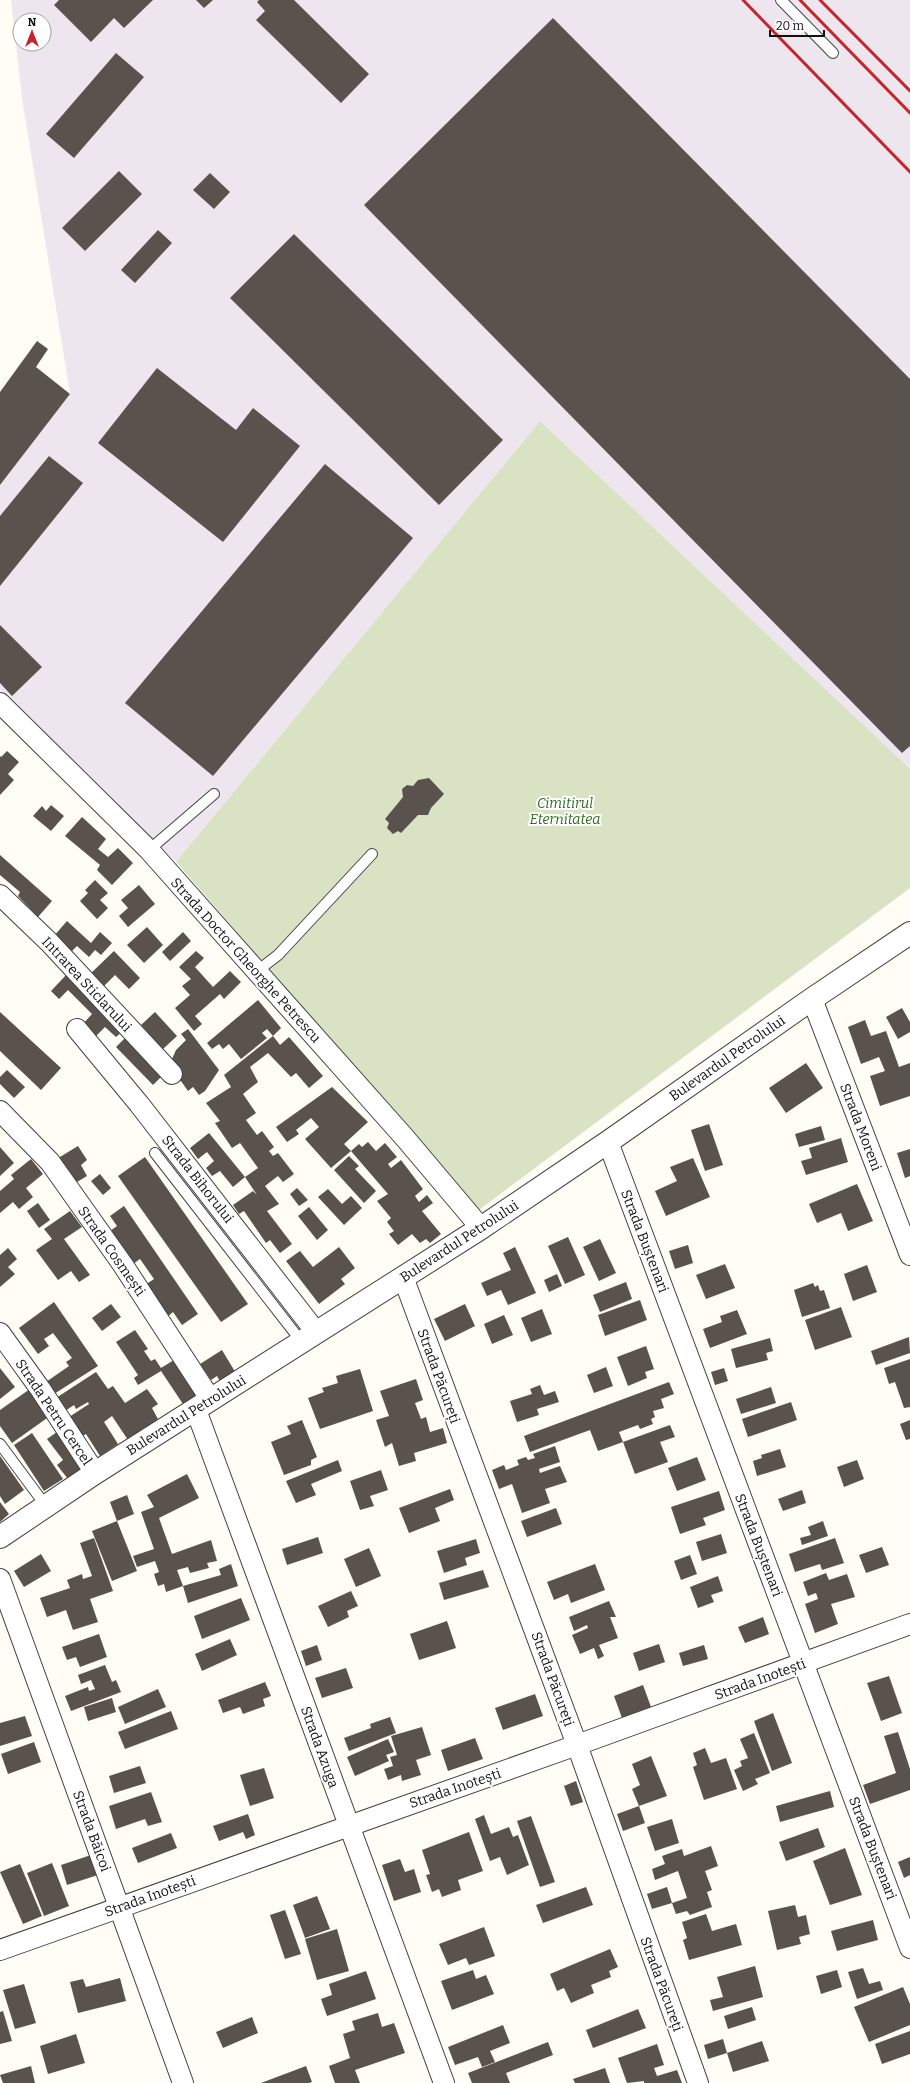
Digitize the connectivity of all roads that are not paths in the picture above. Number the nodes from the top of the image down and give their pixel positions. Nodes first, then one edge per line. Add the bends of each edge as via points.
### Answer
1 (781, 0) edge
2 (833, 53) dead end
3 (0, 703) edge
4 (214, 794) dead end
5 (149, 850) junction
6 (372, 854) dead end
7 (0, 896) edge
8 (910, 933) edge
9 (256, 972) junction
10 (812, 999) junction
11 (77, 1029) dead end
12 (172, 1074) dead end
13 (0, 1111) edge
14 (608, 1142) junction
15 (155, 1153) dead end
16 (481, 1228) junction
17 (910, 1255) edge
18 (403, 1277) junction
19 (0, 1332) edge
20 (309, 1336) junction
21 (203, 1405) junction
22 (0, 1444) edge
23 (95, 1473) junction
24 (46, 1506) junction
25 (0, 1537) edge
26 (0, 1579) edge
27 (910, 1624) edge
28 (803, 1663) junction
29 (577, 1745) junction
30 (349, 1826) junction
31 (119, 1907) junction
32 (910, 1948) edge
33 (0, 1950) edge
34 (183, 2083) edge
35 (444, 2083) edge
36 (698, 2083) edge

1 - 2 lane
3 - 5 street, Strada Doctor Gheorghe Petrescu
4 - 5 lane
5 - 9 street, Strada Doctor Gheorghe Petrescu
6 - 9 lane via 278,954
7 - 12 street, Intrarea Sticlarului via 49,942
8 - 10 street, Bulevardul Petrolului
9 - 16 street, Strada Doctor Gheorghe Petrescu via 405,1138
10 - 14 street, Bulevardul Petrolului
10 - 17 street, Strada Moreni
11 - 20 street, Strada Bihorului via 139,1104
13 - 21 street, Strada Cosmești via 50,1162 123,1265
14 - 16 street, Bulevardul Petrolului
14 - 28 street, Strada Buștenari
15 - 20 lane
16 - 18 street, Bulevardul Petrolului
18 - 20 street, Bulevardul Petrolului
18 - 29 street, Strada Păcureți
19 - 23 street, Strada Petru Cercel
20 - 21 street, Bulevardul Petrolului
21 - 23 street, Bulevardul Petrolului
21 - 30 street, Strada Azuga
22 - 24 lane
23 - 24 street, Bulevardul Petrolului
24 - 25 street, Bulevardul Petrolului
26 - 31 street, Strada Băicoi
27 - 28 street, Strada Inotești
28 - 29 street, Strada Inotești
28 - 32 street, Strada Buștenari
29 - 30 street, Strada Inotești
29 - 36 street, Strada Păcureți
30 - 31 street, Strada Inotești
30 - 35 street, Strada Azuga
31 - 33 street, Strada Inotești
31 - 34 street, Strada Băicoi

